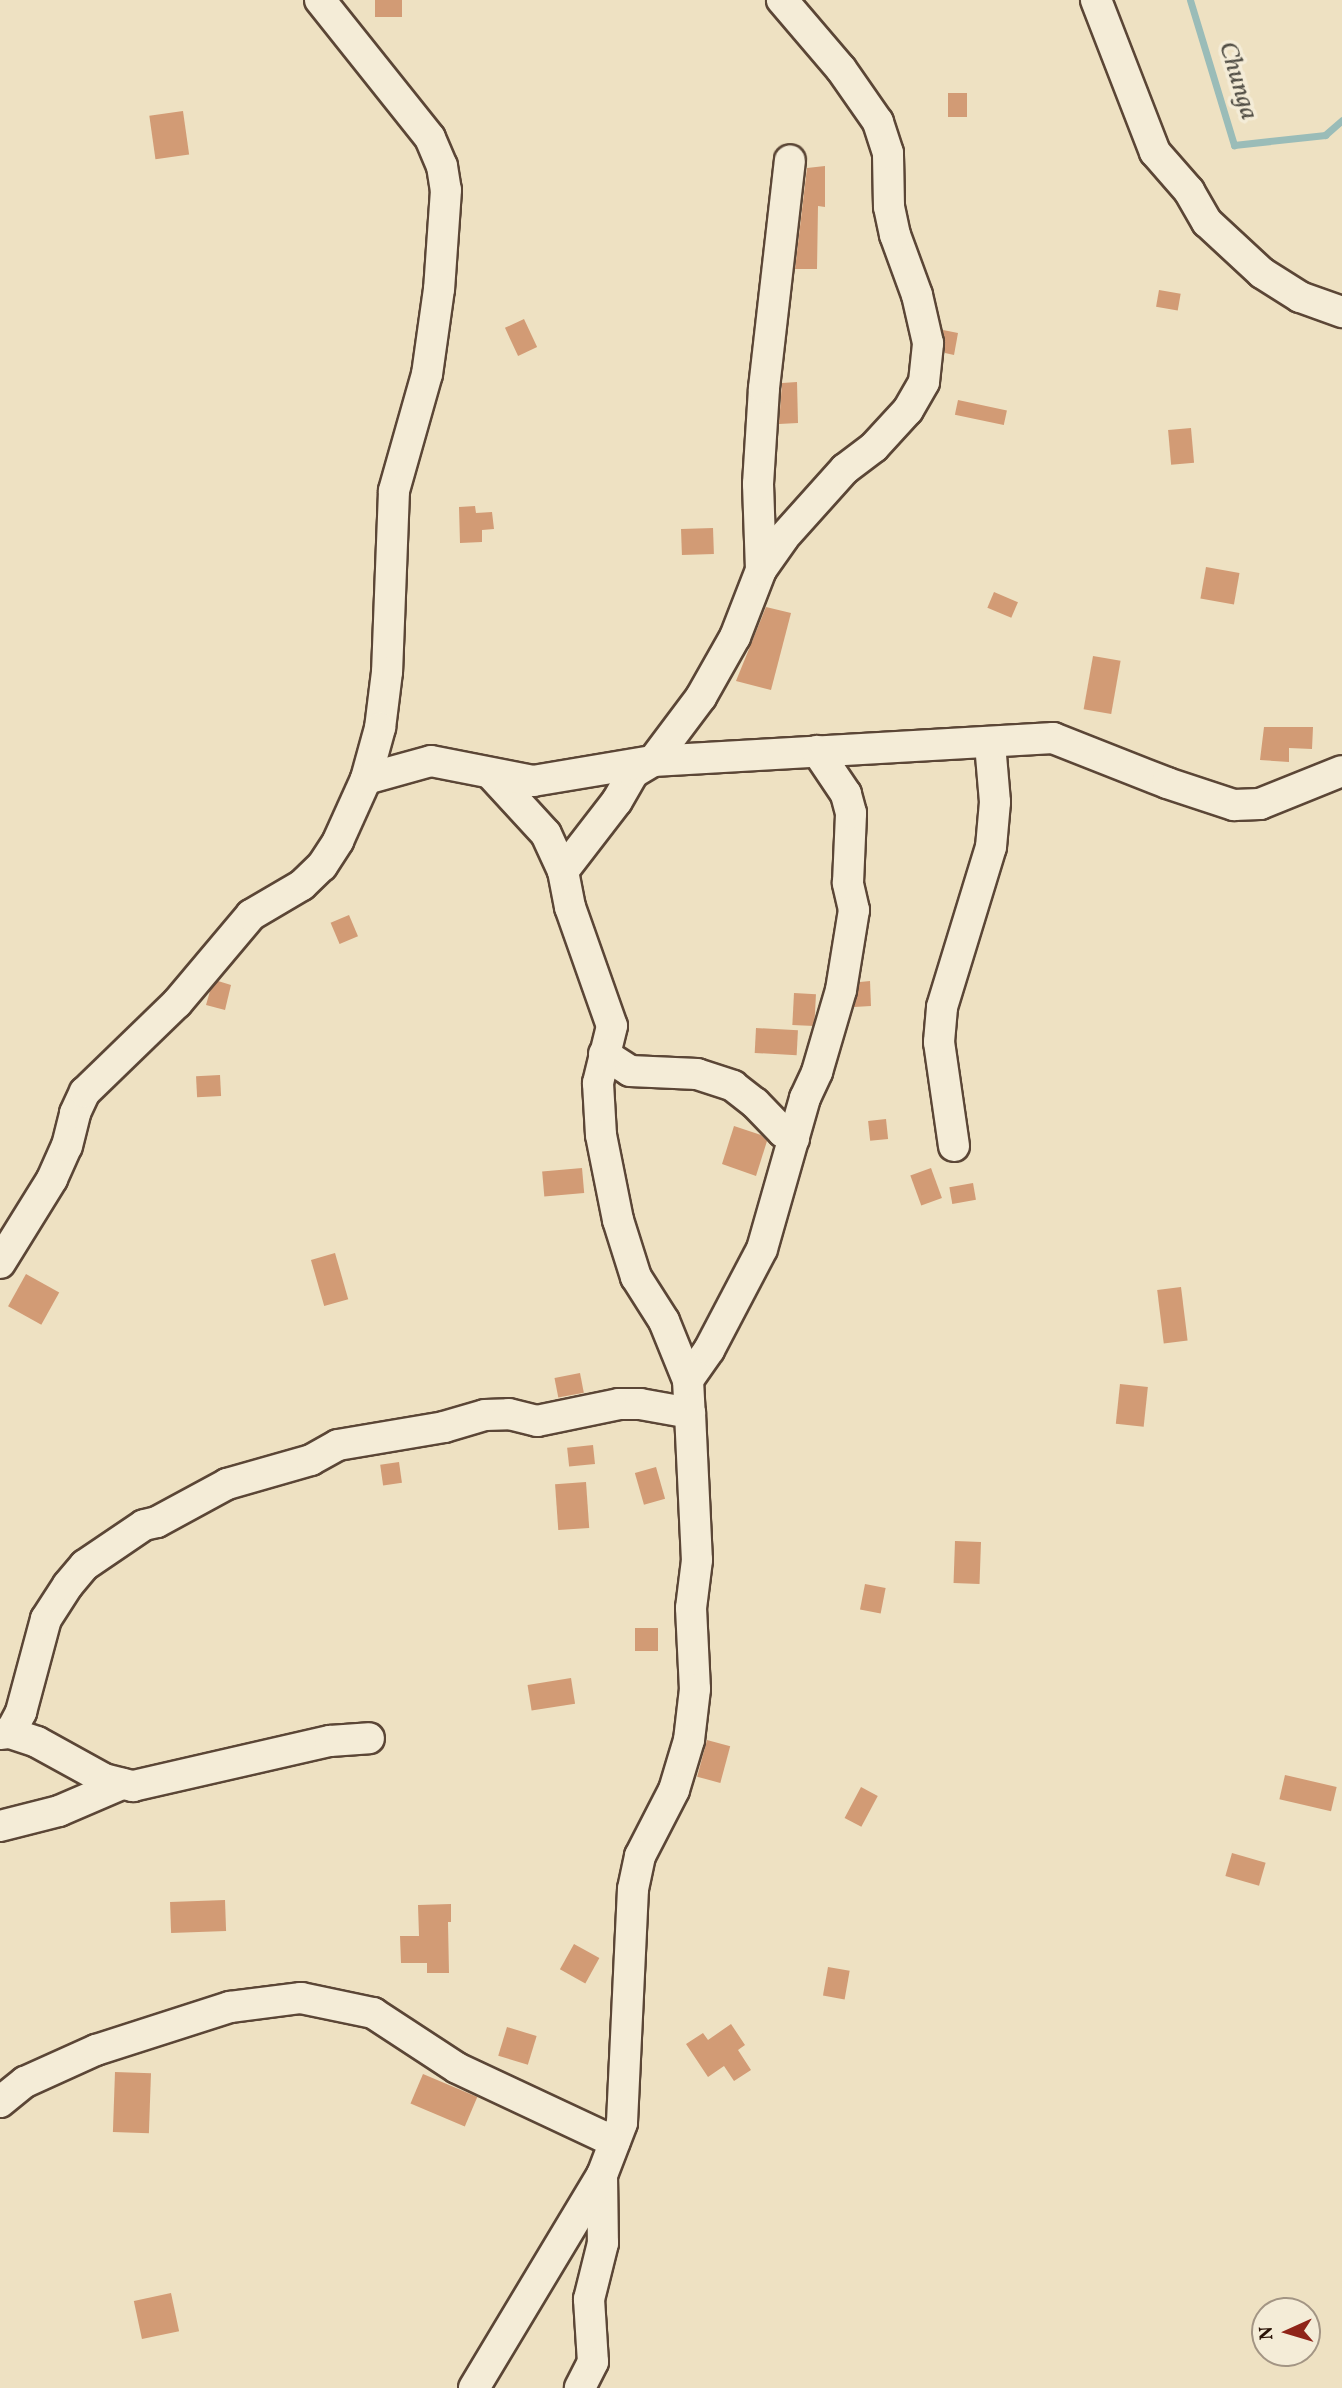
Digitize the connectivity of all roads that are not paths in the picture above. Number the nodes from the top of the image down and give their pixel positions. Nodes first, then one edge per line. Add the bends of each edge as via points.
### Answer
1 (320, 0) edge
2 (782, 0) edge
3 (1096, 0) edge
4 (790, 160) dead end
5 (1342, 312) edge
6 (761, 570) junction
7 (990, 744) junction
8 (817, 751) junction
9 (653, 761) junction
10 (1342, 771) edge
11 (491, 774) junction
12 (366, 779) junction
13 (563, 871) junction
14 (604, 1054) junction
15 (794, 1139) junction
16 (954, 1146) dead end
17 (0, 1263) edge
18 (688, 1380) junction
19 (690, 1413) junction
20 (5, 1733) edge
21 (369, 1738) dead end
22 (122, 1784) junction
23 (0, 1826) edge
24 (0, 2102) edge
25 (615, 2142) junction
26 (602, 2175) junction
27 (474, 2388) edge
28 (580, 2388) edge

1 - 12 street via 430,138 446,190 439,289 426,374 394,491 387,672 380,729
2 - 6 street via 841,69 878,122 888,153 889,207 895,236 917,295 928,343 924,382 908,410 874,447 845,469 783,538
3 - 5 street via 1155,152 1189,191 1207,222 1262,273 1300,297
4 - 6 street via 763,402 758,484
6 - 9 street via 716,674
7 - 8 street
7 - 10 street via 1053,738 1234,804 1260,804
7 - 16 street via 995,802 991,847 942,1007 939,1042
8 - 9 street
8 - 15 street via 846,794 851,813 848,883 854,909 841,990
9 - 11 street via 533,780
9 - 13 street via 633,773
11 - 12 street via 431,761
11 - 13 street via 546,834
12 - 17 street via 323,866 302,885 251,915 177,1003 85,1092 52,1179
13 - 14 street via 570,907 612,1026
14 - 15 street via 629,1071 697,1074 733,1086
14 - 18 street via 598,1083 601,1135 618,1220 636,1277 664,1321
15 - 18 street via 762,1249 709,1350
18 - 19 street
19 - 20 street via 619,1404 537,1421 509,1414 485,1415 444,1427 338,1445 311,1460 227,1484 144,1525 85,1565 46,1619 20,1712
19 - 25 street via 698,1560 691,1608 695,1689 689,1740 674,1790 640,1856 633,1889 622,2123
20 - 22 street via 37,1742 103,1779
21 - 22 street via 330,1741 133,1786
22 - 23 street via 59,1811
24 - 25 street via 25,2082 96,2050 230,2007 301,1998 373,2013 457,2068
25 - 26 street
26 - 27 street
26 - 28 street via 603,2243 589,2299 593,2362

